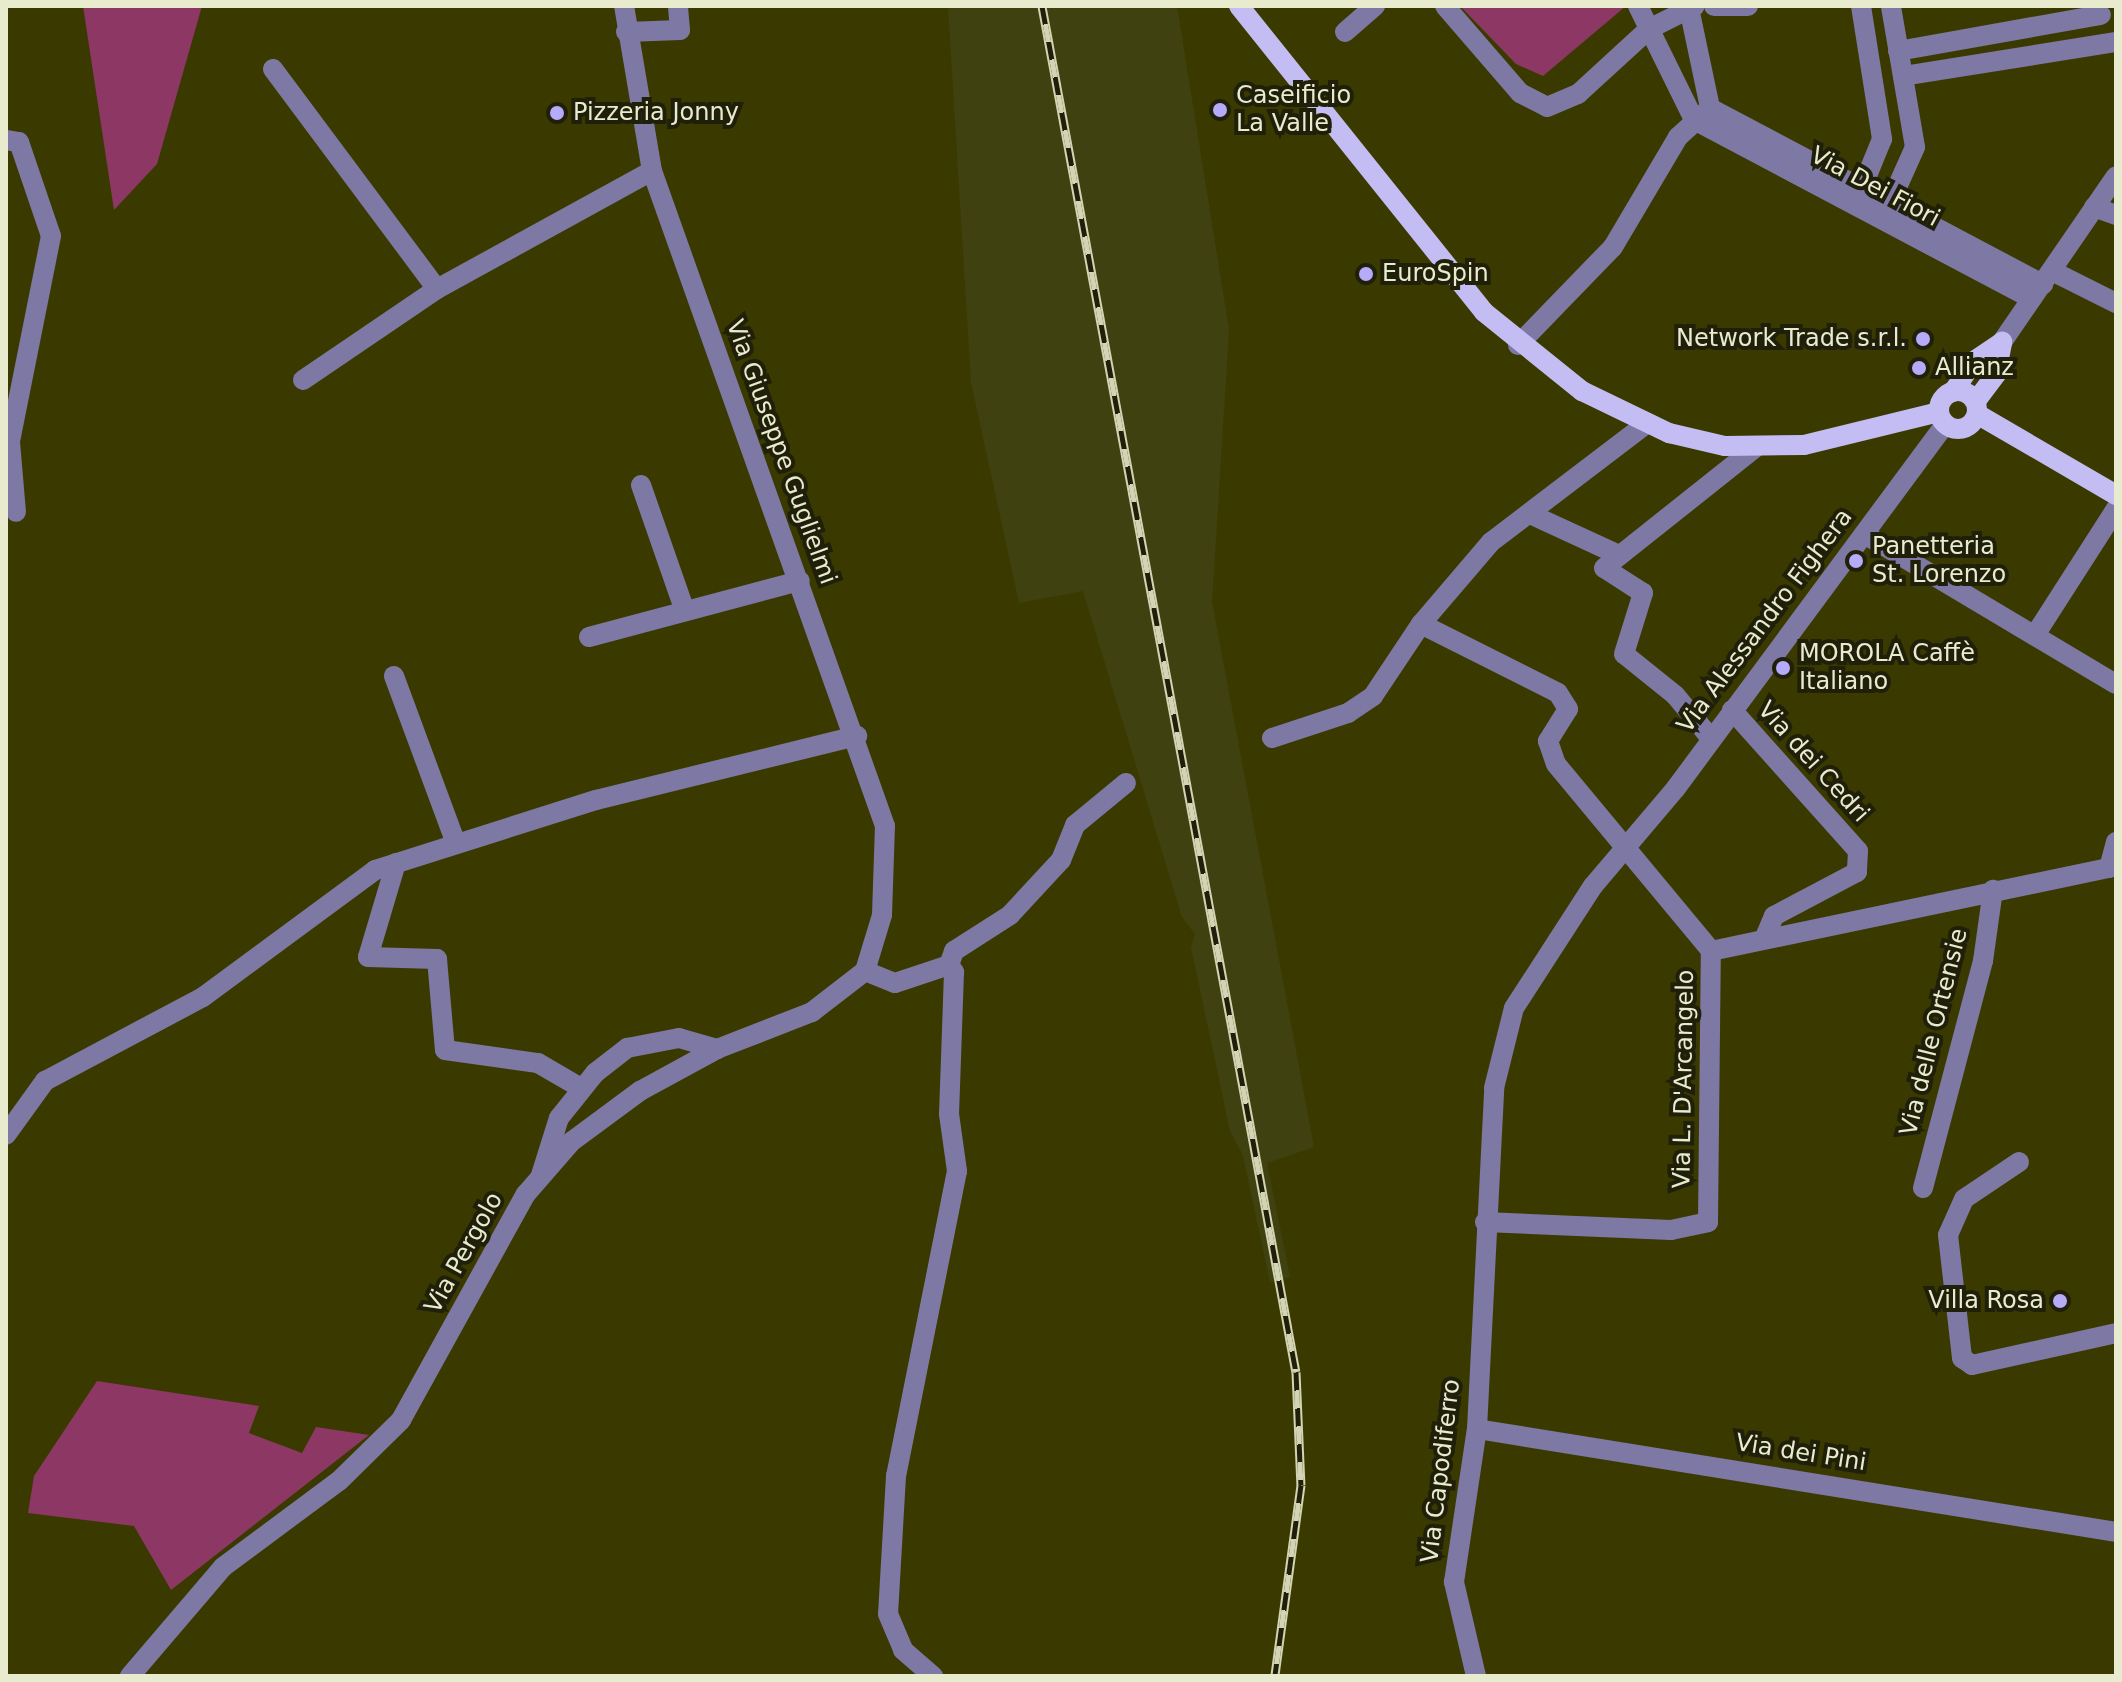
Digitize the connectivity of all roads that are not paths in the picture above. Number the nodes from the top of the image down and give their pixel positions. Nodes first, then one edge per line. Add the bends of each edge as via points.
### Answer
1 (624, 6) edge
2 (678, 6) edge
3 (1239, 6) edge
4 (1375, 6) edge
5 (1445, 6) edge
6 (1638, 6) edge
7 (1714, 6) edge
8 (1748, 6) edge
9 (1861, 6) edge
10 (1891, 6) edge
11 (1692, 7) edge
12 (2099, 10) edge
13 (1649, 29) junction
14 (626, 32) junction
15 (1345, 32) dead end
16 (2116, 42) edge
17 (1898, 51) junction
18 (273, 69) dead end
19 (1903, 76) junction
20 (1702, 114) junction
21 (6, 140) edge
22 (652, 171) junction
23 (2116, 176) edge
24 (1862, 188) junction
25 (1890, 203) junction
26 (2094, 207) junction
27 (2116, 215) edge
28 (2043, 285) junction
29 (437, 289) junction
30 (2116, 303) edge
31 (2002, 342) junction
32 (1518, 345) junction
33 (303, 380) dead end
34 (1953, 392) junction
35 (1976, 408) junction
36 (1942, 418) junction
37 (1646, 424) junction
38 (1756, 447) junction
39 (641, 485) dead end
40 (2115, 496) edge
41 (16, 512) dead end
42 (1532, 515) junction
43 (2110, 531) edge
44 (1864, 534) junction
45 (1611, 562) junction
46 (800, 581) junction
47 (685, 611) junction
48 (1421, 624) junction
49 (2035, 635) junction
50 (589, 637) dead end
51 (394, 676) dead end
52 (2116, 684) edge
53 (1732, 710) junction
54 (857, 736) junction
55 (1709, 736) junction
56 (1272, 738) dead end
57 (1126, 783) dead end
58 (2116, 842) edge
59 (456, 844) junction
60 (1628, 849) junction
61 (396, 863) junction
62 (1993, 890) junction
63 (1764, 939) junction
64 (1711, 951) junction
65 (949, 965) junction
66 (865, 971) junction
67 (717, 1049) junction
68 (581, 1088) junction
69 (6, 1135) edge
70 (2019, 1162) dead end
71 (541, 1177) junction
72 (1923, 1188) dead end
73 (1485, 1222) junction
74 (2116, 1333) edge
75 (1477, 1429) junction
76 (2116, 1532) edge
77 (130, 1676) edge
78 (933, 1676) edge
79 (1476, 1676) edge

1 - 14 street, Via Giuseppe Guglielmi
2 - 14 street via 680,30
3 - 32 main road via 1297,71 1454,279
4 - 15 street
5 - 13 street via 1520,93 1547,107 1578,94
6 - 13 street
7 - 8 street
9 - 24 street via 1882,139
10 - 17 street
11 - 13 street
11 - 20 street
12 - 16 street
12 - 17 street
13 - 20 street
14 - 22 street, Via Giuseppe Guglielmi
16 - 19 street
17 - 19 street
18 - 29 street
19 - 25 street via 1915,147
20 - 24 street, Via Dei Fiori
20 - 28 street, Via Dei Fiori
20 - 32 street via 1613,247
21 - 41 street via 19,142 51,236 10,442
22 - 29 street
22 - 46 street, Via Giuseppe Guglielmi
23 - 26 street
24 - 25 street, Via Dei Fiori
25 - 28 street, Via Dei Fiori
26 - 27 street
26 - 28 street
28 - 30 street
28 - 31 street
29 - 33 street
31 - 34 main road via 1974,361
31 - 35 main road via 1996,374
32 - 37 main road via 1582,391
34 - 35 main road
34 - 36 main road
35 - 36 main road via 1961,429
35 - 40 main road
36 - 38 main road via 1851,438
36 - 44 street, Via Alessandro Fighera
37 - 38 main road via 1702,442
37 - 42 street
38 - 45 street
39 - 47 street
40 - 43 street
42 - 45 street
42 - 48 street via 1491,542
43 - 49 street
44 - 49 street
44 - 53 street, Via Alessandro Fighera
45 - 55 street via 1643,593 1624,654 1675,695
46 - 47 street
46 - 54 street, Via Giuseppe Guglielmi
47 - 50 street
48 - 56 street via 1373,696 1348,713
48 - 60 street via 1558,693 1568,709 1548,741 1556,764
49 - 52 street
51 - 59 street
53 - 55 street, Via Alessandro Fighera
53 - 63 street, Via dei Cedri via 1858,851 1857,872 1774,916
54 - 59 street via 596,800
54 - 66 street, Via Giuseppe Guglielmi via 885,826 882,915
55 - 60 street, Via Alessandro Fighera
57 - 65 street via 1075,825 1061,860 1010,915 954,951
58 - 62 street via 2109,868
59 - 61 street
60 - 64 street
60 - 73 street, Via Alessandro Fighera via 1593,886 1514,1008 1494,1088
61 - 68 street via 368,957 437,959 445,1050 538,1063
61 - 69 street via 325,902 203,997 45,1081
62 - 63 street, Via L. D'Arcangelo
62 - 72 street, Via delle Ortensie via 1983,961
63 - 64 street, Via L. D'Arcangelo
64 - 73 street, Via L. D'Arcangelo via 1708,1222 1671,1230
65 - 66 street via 895,983
65 - 78 street via 957,1171 896,1476 888,1614 897,1643
66 - 67 street, Via Pergolo via 812,1012
67 - 68 street via 655,1039 627,1048
67 - 71 street, Via Pergolo via 640,1091 571,1142
68 - 71 street via 551,1135
70 - 74 street via 1964,1199 1948,1235 1962,1358 1972,1365
71 - 77 street, Via Pergolo via 401,1420 339,1481 223,1567
73 - 75 street, Via Capodiferro
75 - 76 street, Via dei Pini
75 - 79 street, Via Capodiferro via 1454,1582

